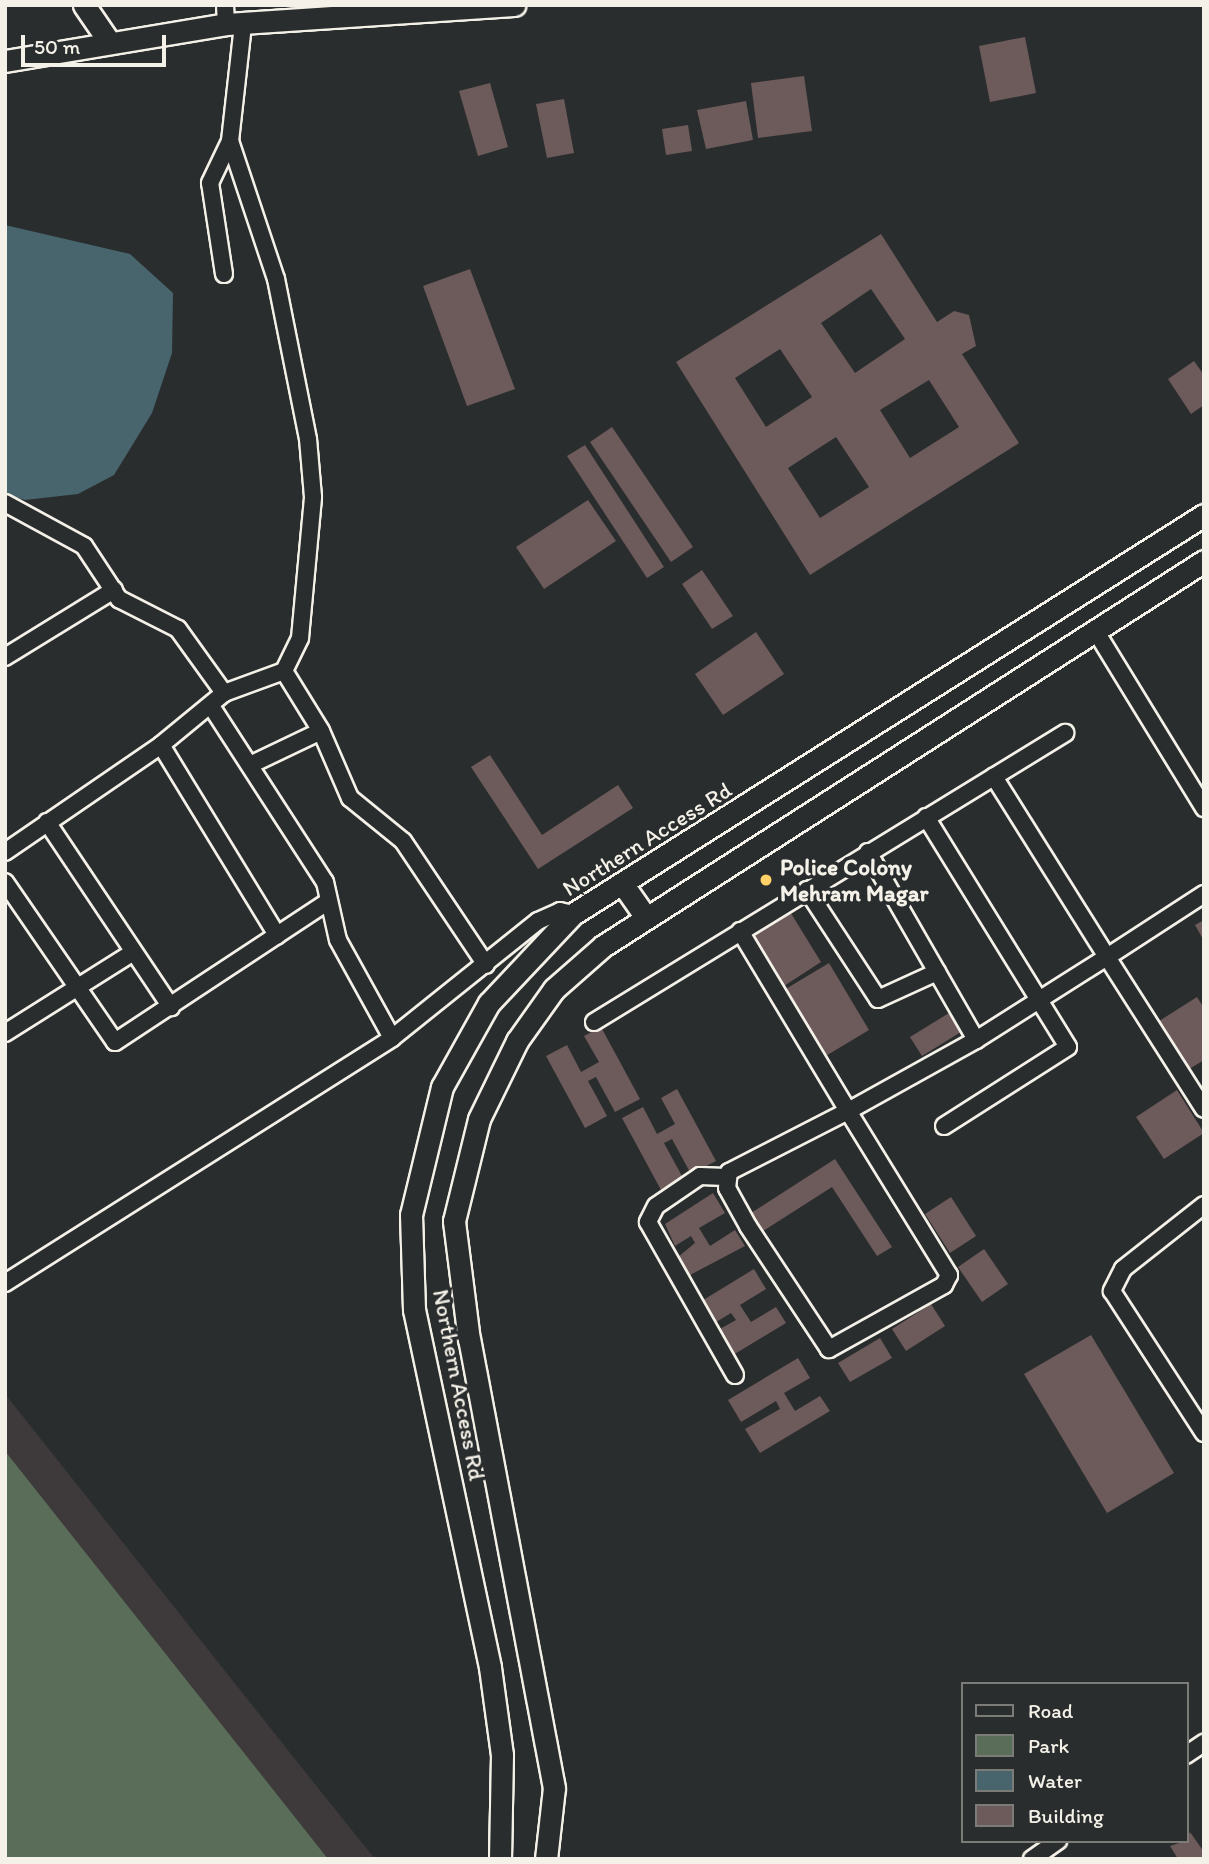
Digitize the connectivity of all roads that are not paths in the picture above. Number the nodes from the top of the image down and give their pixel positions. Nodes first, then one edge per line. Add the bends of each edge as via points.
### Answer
1 (84, 5) edge
2 (514, 5) edge
3 (231, 18) edge
4 (110, 43) junction
5 (5, 61) edge
6 (230, 141) junction
7 (224, 274) dead end
8 (5, 503) edge
9 (1204, 515) edge
10 (1204, 561) edge
11 (114, 590) junction
12 (1095, 630) junction
13 (5, 657) edge
14 (284, 671) junction
15 (224, 693) junction
16 (211, 706) junction
17 (321, 731) junction
18 (1065, 733) dead end
19 (161, 745) junction
20 (252, 764) junction
21 (994, 777) junction
22 (1204, 808) edge
23 (926, 817) junction
24 (47, 822) junction
25 (5, 852) edge
26 (868, 852) junction
27 (5, 882) edge
28 (624, 886) junction
29 (807, 890) junction
30 (1204, 894) edge
31 (327, 902) junction
32 (573, 914) junction
33 (646, 918) junction
34 (740, 931) junction
35 (277, 935) junction
36 (132, 953) junction
37 (1107, 957) junction
38 (486, 965) junction
39 (937, 972) junction
40 (78, 988) junction
41 (1041, 1000) junction
42 (171, 1007) junction
43 (594, 1022) dead end
44 (5, 1033) edge
45 (392, 1038) junction
46 (976, 1040) junction
47 (1204, 1109) edge
48 (848, 1111) junction
49 (944, 1126) dead end
50 (726, 1177) junction
51 (1204, 1205) edge
52 (5, 1283) edge
53 (736, 1375) dead end
54 (1204, 1433) edge
55 (1204, 1743) edge
56 (1188, 1754) edge
57 (1055, 1843) edge
58 (500, 1859) edge
59 (546, 1859) edge
60 (1032, 1859) edge

1 - 4 main road
2 - 3 main road
3 - 4 main road
3 - 6 street
4 - 5 main road
6 - 7 street via 210,183
6 - 14 street via 276,279 308,439 313,497 306,605
8 - 11 street via 73,537 97,559
9 - 28 main road, Northern Access Rd
10 - 12 main road, Northern Access Rd
11 - 13 street
11 - 15 street via 127,605 178,629
12 - 22 street
12 - 33 main road, Northern Access Rd
14 - 15 street
14 - 17 street
15 - 16 street
16 - 19 street
16 - 20 street
17 - 20 street
17 - 38 street via 350,798 403,841
18 - 21 street
19 - 24 street
19 - 35 street
20 - 31 street via 325,882
21 - 23 street
21 - 37 street
23 - 26 street
23 - 41 street
24 - 25 street
24 - 36 street
26 - 29 street
26 - 39 street
27 - 40 street
28 - 32 main road, Northern Access Rd
28 - 33 main road
29 - 34 street
29 - 39 street via 878,999
30 - 37 street
31 - 35 street
31 - 45 street via 338,940
32 - 38 street via 551,913
32 - 58 main road, Northern Access Rd via 489,1003 442,1087 411,1215 414,1310 497,1717
33 - 59 main road, Northern Access Rd via 554,989 517,1041 479,1119 454,1221 469,1340 554,1788
34 - 43 street
34 - 48 street
35 - 42 street
36 - 40 street
36 - 42 street
37 - 41 street
37 - 47 street
38 - 45 street
39 - 46 street
40 - 42 street via 116,1042
40 - 44 street
41 - 46 street
41 - 49 street via 1067,1048
45 - 52 street
46 - 48 street
48 - 50 street
48 - 50 street via 950,1278 833,1348 822,1345
50 - 53 street via 700,1176 656,1206 648,1222
51 - 54 street via 1123,1269 1112,1292
55 - 56 street
57 - 60 street

